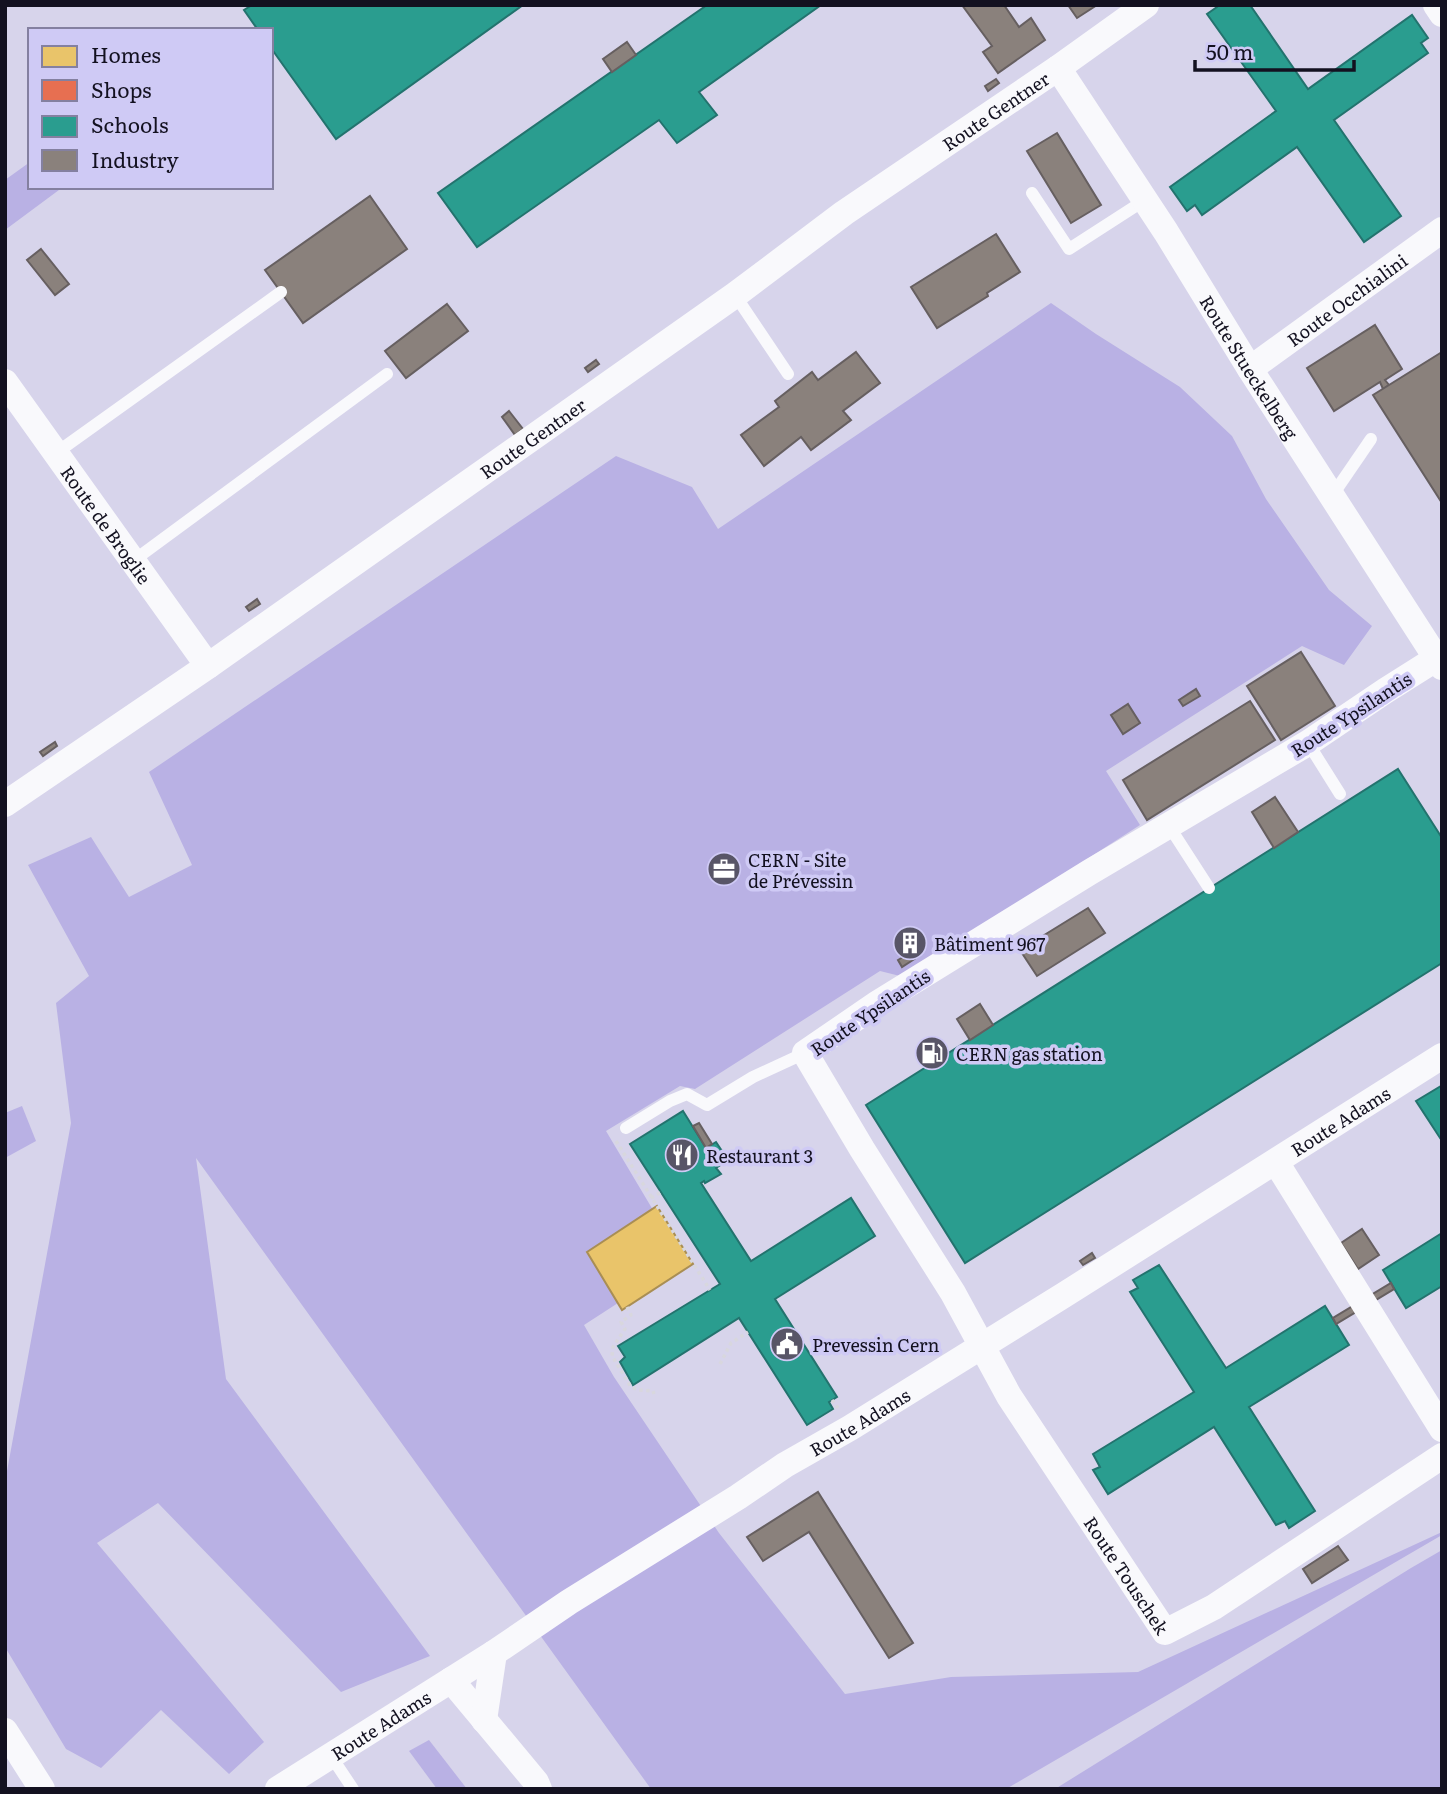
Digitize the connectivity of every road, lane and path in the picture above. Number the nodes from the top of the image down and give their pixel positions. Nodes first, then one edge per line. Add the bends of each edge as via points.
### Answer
1 (1146, 5) edge
2 (1436, 5) edge
3 (1442, 13) edge
4 (1058, 68) junction
5 (1032, 193) dead end
6 (1145, 200) junction
7 (1442, 230) edge
8 (281, 292) dead end
9 (735, 295) junction
10 (1250, 369) junction
11 (387, 374) dead end
12 (788, 374) dead end
13 (5, 382) edge
14 (1371, 439) dead end
15 (56, 453) junction
16 (1331, 497) junction
17 (133, 561) junction
18 (1440, 660) edge
19 (208, 666) junction
20 (1308, 743) junction
21 (1340, 794) dead end
22 (5, 804) edge
23 (1169, 825) junction
24 (1209, 888) dead end
25 (805, 1053) junction
26 (1442, 1056) edge
27 (626, 1128) joint
28 (1276, 1162) junction
29 (660, 1192) dead end
30 (650, 1198) junction
31 (710, 1290) dead end
32 (626, 1307) dead end
33 (748, 1332) dead end
34 (981, 1345) junction
35 (720, 1364) dead end
36 (654, 1394) dead end
37 (1442, 1429) edge
38 (1442, 1456) edge
39 (494, 1653) junction
40 (451, 1680) junction
41 (484, 1720) junction
42 (5, 1731) edge
43 (331, 1756) junction
44 (540, 1786) edge
45 (42, 1789) edge
46 (278, 1789) edge
47 (353, 1789) edge

1 - 4 street, Route Gentner
2 - 3 street
4 - 6 street, Route Stueckelberg
4 - 9 street, Route Gentner via 844,213
5 - 6 lane via 1069,249
6 - 10 street, Route Stueckelberg
7 - 10 street, Route Occhialini
8 - 15 lane
9 - 12 lane
9 - 19 street, Route Gentner
10 - 16 street, Route Stueckelberg
11 - 17 lane
13 - 15 street, Route de Broglie
14 - 16 lane
15 - 17 street, Route de Broglie
16 - 18 street, Route Stueckelberg
17 - 19 street, Route de Broglie
18 - 20 street, Route Ypsilantis
19 - 22 street, Route Gentner
20 - 21 lane
20 - 23 street, Route Ypsilantis
23 - 24 lane
23 - 25 street, Route Ypsilantis via 878,1003
25 - 27 lane via 707,1105 688,1094
25 - 34 street, Route Ypsilantis
26 - 28 street, Route Adams
27 - 30 path via 611,1134
28 - 34 street, Route Adams
28 - 37 street
29 - 30 path
30 - 31 path
32 - 36 path via 631,1315 621,1322 625,1329 612,1356 631,1387
33 - 35 path via 732,1343
34 - 38 street, Route Touschek via 1009,1396 1165,1632 1213,1607
34 - 39 street, Route Adams
39 - 40 street, Route Adams
39 - 41 street
40 - 41 street
40 - 43 street, Route Adams
41 - 44 street
42 - 45 street
43 - 46 street, Route Adams
43 - 47 lane

